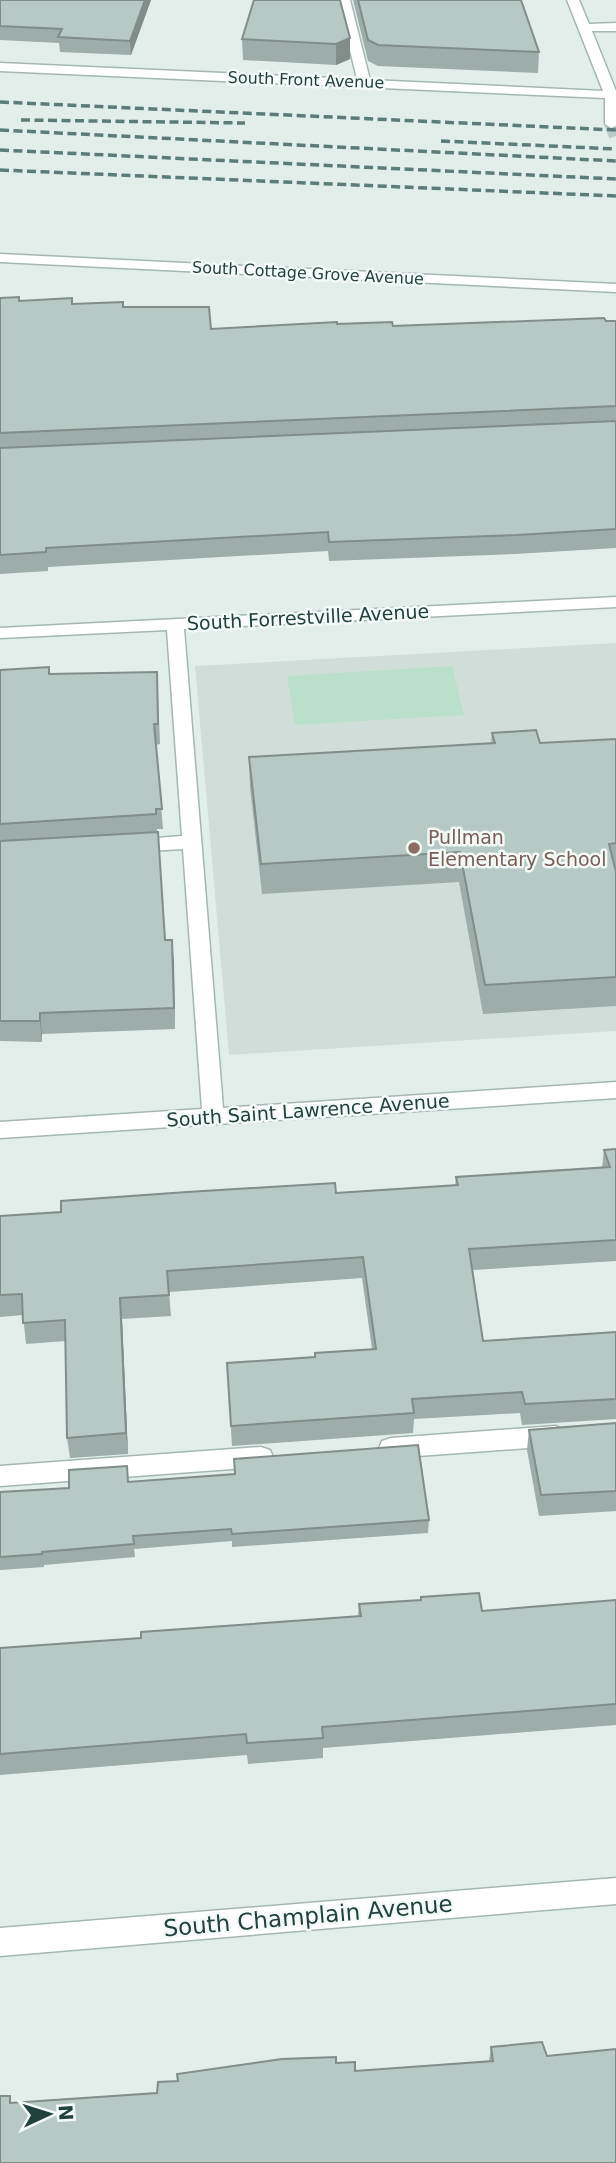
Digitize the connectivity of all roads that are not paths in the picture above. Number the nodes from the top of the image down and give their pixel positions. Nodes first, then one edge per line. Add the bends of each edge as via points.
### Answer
1 (344, 0) edge
2 (573, 0) edge
3 (616, 27) edge
4 (584, 28) junction
5 (0, 67) edge
6 (364, 83) junction
7 (614, 96) edge
8 (611, 124) dead end
9 (0, 258) edge
10 (616, 288) edge
11 (616, 602) edge
12 (175, 624) junction
13 (0, 633) edge
14 (192, 842) junction
15 (110, 847) edge
16 (616, 1090) edge
17 (213, 1116) junction
18 (0, 1130) edge
19 (575, 1434) edge
20 (370, 1449) edge
21 (288, 1455) edge
22 (0, 1476) edge
23 (616, 1891) edge
24 (0, 1941) edge

1 - 6 street
2 - 4 street
3 - 4 street
4 - 7 street
5 - 6 street, South Front Avenue
6 - 7 street, South Front Avenue
7 - 8 street
9 - 10 street, South Cottage Grove Avenue
11 - 12 street, South Forrestville Avenue
12 - 13 street, South Forrestville Avenue
12 - 14 street
14 - 15 street
14 - 17 street
16 - 17 street, South Saint Lawrence Avenue
17 - 18 street, South Saint Lawrence Avenue
19 - 20 street
21 - 22 street
23 - 24 street, South Champlain Avenue

